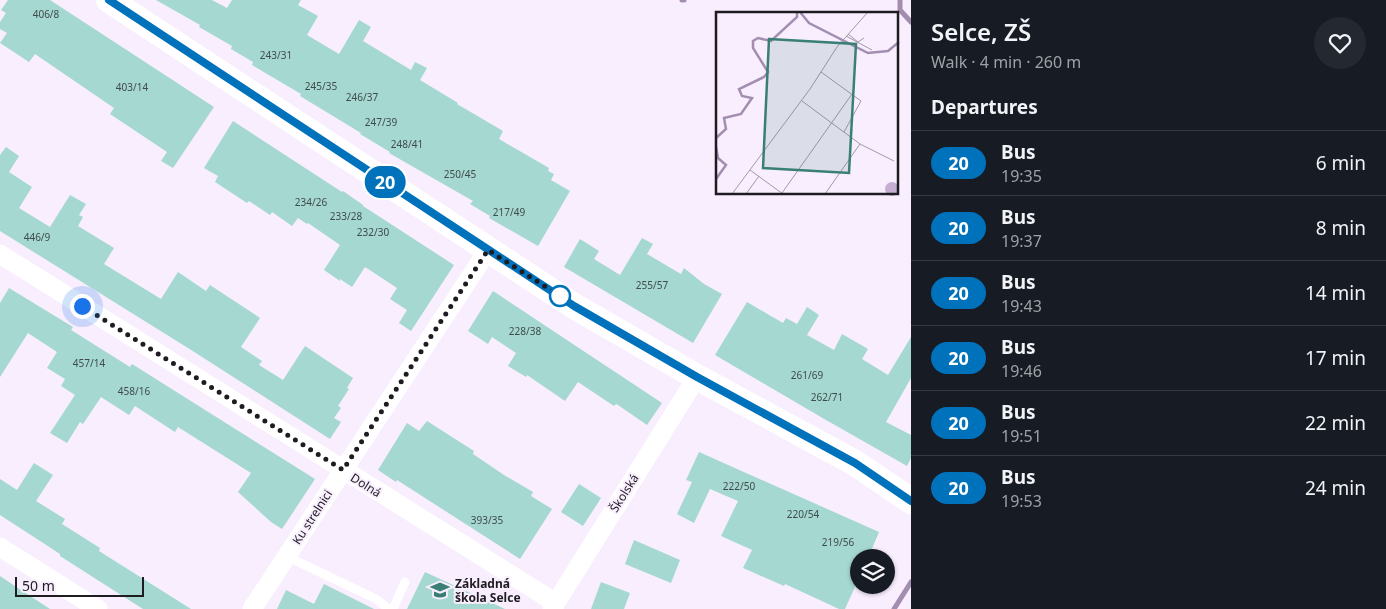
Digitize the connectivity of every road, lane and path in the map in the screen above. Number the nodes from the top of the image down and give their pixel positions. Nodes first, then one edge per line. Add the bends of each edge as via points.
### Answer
1 (109, 0) edge
2 (488, 250) junction
3 (0, 254) edge
4 (697, 377) junction
5 (343, 470) junction
6 (911, 501) edge
7 (0, 547) edge
8 (286, 556) junction
9 (405, 582) dead end
10 (554, 606) edge
11 (98, 609) edge
12 (252, 609) edge
13 (391, 609) edge

1 - 2 street
2 - 4 street via 574,306
2 - 5 street, Ku strelnici
3 - 5 street, Dolná
4 - 6 street via 855,463
4 - 10 street, Školská
5 - 8 street, Ku strelnici
5 - 10 street, Dolná
7 - 11 street
8 - 12 street, Ku strelnici
8 - 13 lane
9 - 13 lane

